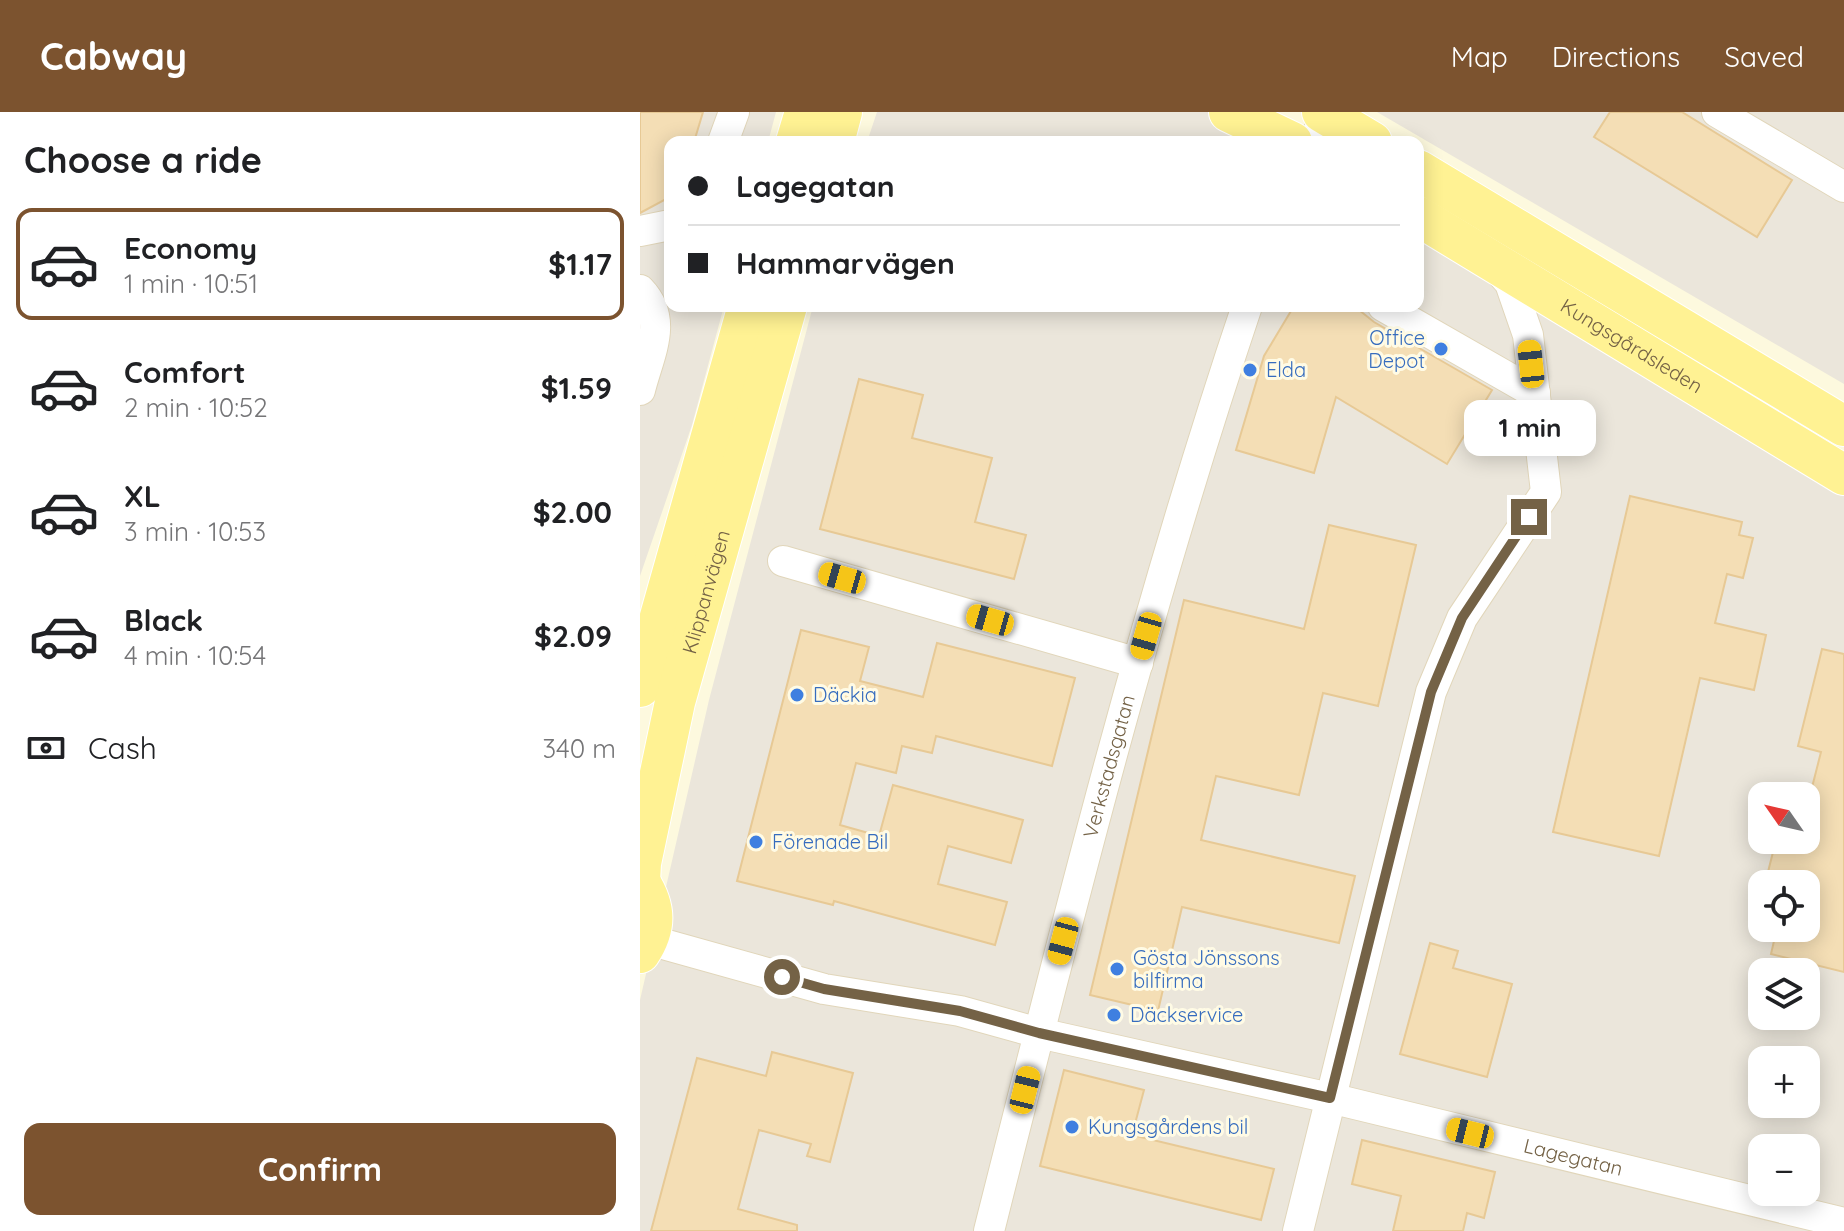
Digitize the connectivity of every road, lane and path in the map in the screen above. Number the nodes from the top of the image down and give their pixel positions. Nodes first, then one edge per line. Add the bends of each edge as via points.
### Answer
1 (734, 112) edge
2 (805, 112) edge
3 (842, 112) edge
4 (1229, 112) edge
5 (1717, 112) edge
6 (1324, 121) edge
7 (725, 136) edge
8 (798, 136) edge
9 (836, 136) edge
10 (1279, 136) edge
11 (1358, 136) edge
12 (1424, 174) edge
13 (1844, 187) edge
14 (1424, 220) edge
15 (664, 226) edge
16 (640, 231) edge
17 (1489, 259) junction
18 (640, 290) edge
19 (746, 312) edge
20 (785, 312) edge
21 (1245, 312) edge
22 (1393, 312) edge
23 (640, 390) edge
24 (1535, 393) junction
25 (1844, 426) edge
26 (1844, 475) edge
27 (783, 561) dead end
28 (1138, 663) junction
29 (640, 687) edge
30 (640, 882) edge
31 (645, 946) edge
32 (1039, 1033) junction
33 (1330, 1098) junction
34 (1844, 1223) edge
35 (989, 1231) edge
36 (1298, 1231) edge

1 - 7 street
2 - 8 main road
3 - 9 main road
4 - 10 main road
5 - 13 street
6 - 11 main road
12 - 25 main road, Kungsgårdsleden
14 - 17 main road, Kungsgårdsleden
15 - 16 street
17 - 24 street via 1510,283 1528,335
17 - 26 main road, Kungsgårdsleden
18 - 23 street via 656,310 657,320
19 - 29 main road, Klippanvägen
20 - 30 main road, Klippanvägen via 675,702
21 - 28 street, Verkstadsgatan via 1199,446
22 - 24 street
24 - 33 street via 1546,492 1462,618 1431,692
27 - 28 street
28 - 32 street, Verkstadsgatan
30 - 31 main road, Klippanvägen via 651,900 654,920
31 - 32 street, Lagegatan via 824,989 960,1011
32 - 33 street, Lagegatan
32 - 35 street, Verkstadsgatan
33 - 34 street, Lagegatan
33 - 36 street

